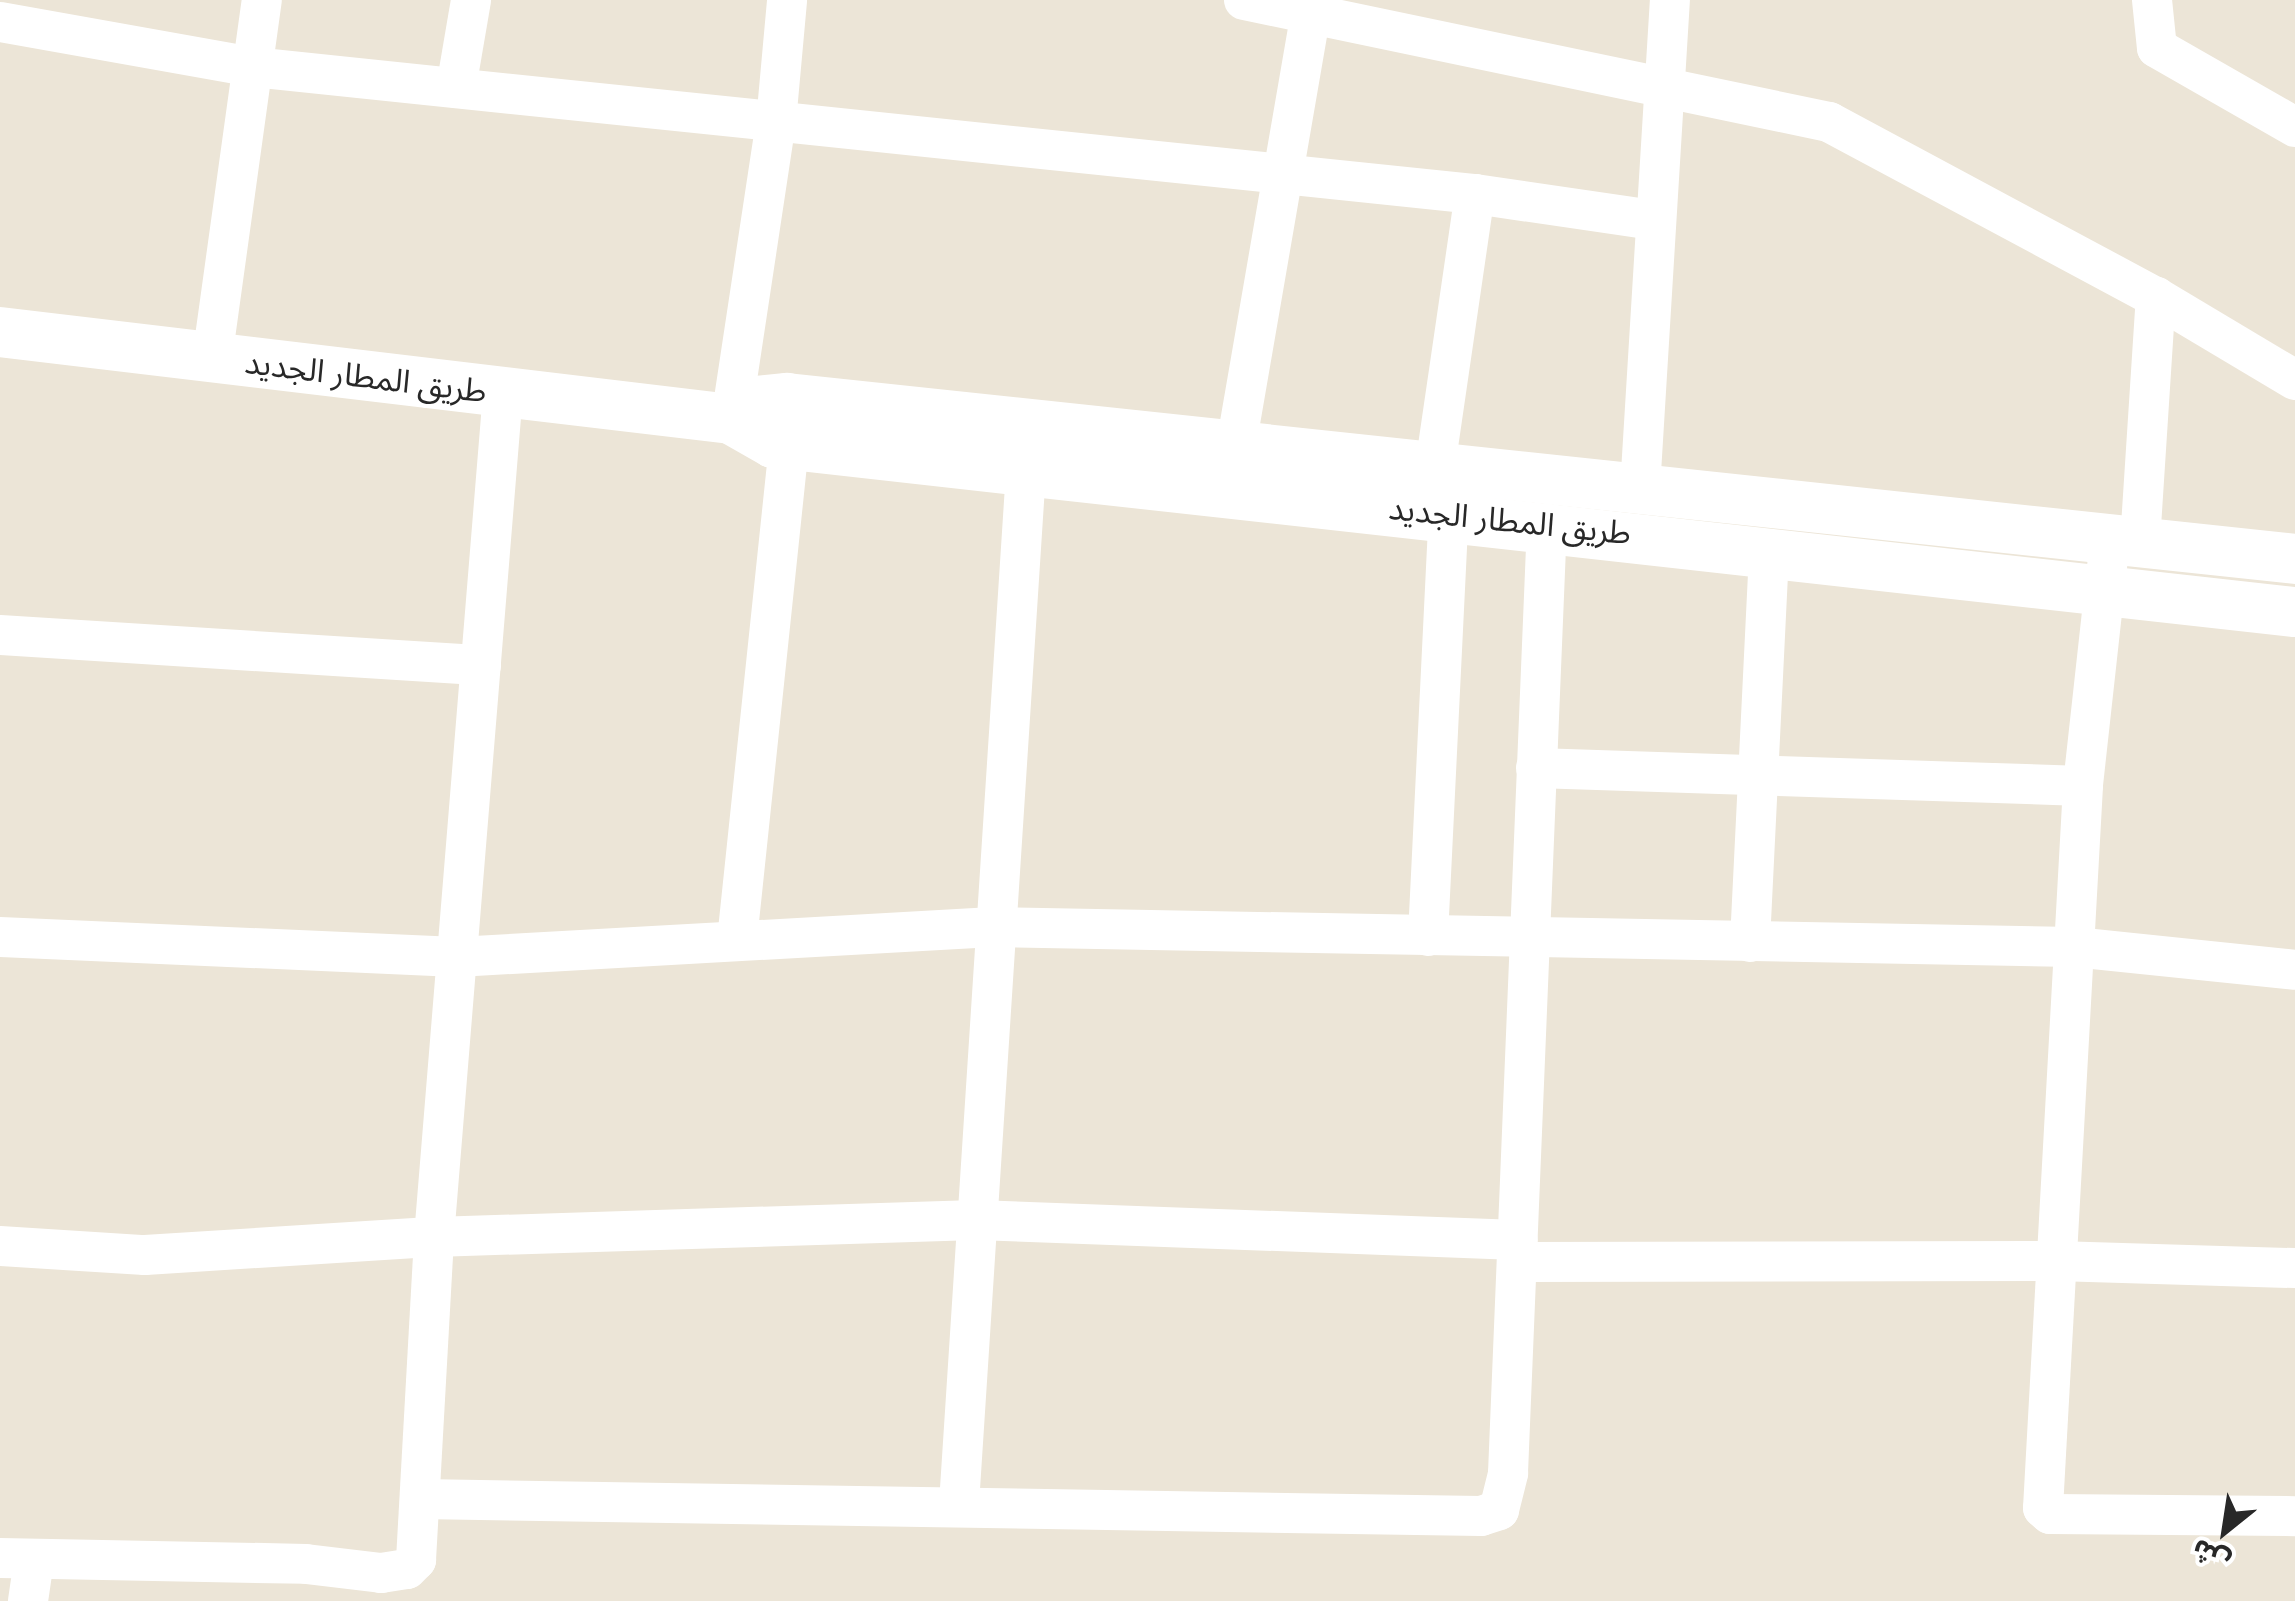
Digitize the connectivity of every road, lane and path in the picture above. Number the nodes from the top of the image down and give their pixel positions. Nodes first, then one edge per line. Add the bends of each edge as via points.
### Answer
1 (262, 0) edge
2 (471, 0) edge
3 (787, 0) edge
4 (1244, 0) edge
5 (1670, 0) edge
6 (2152, 0) edge
7 (1312, 9) edge
8 (0, 22) edge
9 (252, 67) junction
10 (1662, 82) junction
11 (456, 88) junction
12 (776, 122) junction
13 (2295, 126) edge
14 (1281, 175) junction
15 (1475, 194) junction
16 (1653, 220) junction
17 (2156, 298) junction
18 (0, 332) edge
19 (212, 359) junction
20 (2295, 380) edge
21 (503, 392) junction
22 (732, 418) junction
23 (789, 445) junction
24 (1236, 446) junction
25 (1026, 470) junction
26 (1640, 489) junction
27 (1442, 490) junction
28 (1547, 524) junction
29 (2125, 541) junction
30 (1769, 549) junction
31 (2295, 559) edge
32 (2105, 589) junction
33 (2295, 612) edge
34 (0, 635) edge
35 (481, 665) junction
36 (1536, 768) junction
37 (1757, 774) junction
38 (2084, 786) junction
39 (993, 927) junction
40 (1428, 936) junction
41 (0, 938) edge
42 (1530, 938) junction
43 (737, 940) junction
44 (1750, 942) junction
45 (2074, 947) junction
46 (457, 957) junction
47 (2295, 970) edge
48 (976, 1220) junction
49 (434, 1237) junction
50 (0, 1246) edge
51 (1517, 1251) junction
52 (2056, 1261) junction
53 (2295, 1268) edge
54 (420, 1499) junction
55 (960, 1504) junction
56 (2295, 1516) edge
57 (17, 1559) edge
58 (304, 1583) edge
59 (28, 1601) edge

1 - 9 street
2 - 11 street
3 - 12 street
4 - 7 street
5 - 10 street
6 - 13 street via 2157,48
7 - 10 street
7 - 14 street
8 - 9 street
9 - 11 street
9 - 19 street
10 - 16 street
10 - 17 street via 1829,122
11 - 12 street
12 - 14 street
12 - 22 street
14 - 15 street
14 - 24 street
15 - 16 street
15 - 27 street
16 - 26 street
17 - 20 street
17 - 29 street
18 - 19 street, طريق المطار الجديد
19 - 21 street, طريق المطار الجديد
21 - 22 street, طريق المطار الجديد
21 - 35 street
22 - 23 street, طريق المطار الجديد via 757,438
22 - 24 street, طريق المطار الجديد via 756,401 787,398
23 - 25 street, طريق المطار الجديد
23 - 43 street
24 - 27 street, طريق المطار الجديد
25 - 27 street, طريق المطار الجديد
25 - 39 street
26 - 27 street, طريق المطار الجديد
26 - 29 street, طريق المطار الجديد
27 - 28 street, طريق المطار الجديد
27 - 40 street
28 - 30 street, طريق المطار الجديد
28 - 36 street
29 - 31 street, طريق المطار الجديد
29 - 32 street
30 - 32 street, طريق المطار الجديد
30 - 37 street
32 - 33 street, طريق المطار الجديد
32 - 38 street
34 - 35 street
35 - 46 street
36 - 37 street
36 - 42 street
37 - 38 street
37 - 44 street
38 - 45 street
39 - 40 street
39 - 43 street
39 - 48 street
40 - 42 street
41 - 46 street
42 - 44 street
42 - 51 street
43 - 46 street
44 - 45 street
45 - 47 street
45 - 52 street
46 - 49 street
48 - 49 street
48 - 51 street
48 - 55 street
49 - 50 street via 146,1255
49 - 54 street
51 - 52 street
51 - 55 street via 1508,1473 1504,1503 1493,1514
52 - 53 street
52 - 56 street via 2044,1511
54 - 55 street
54 - 58 street via 416,1560 407,1569
57 - 58 street
57 - 59 street

